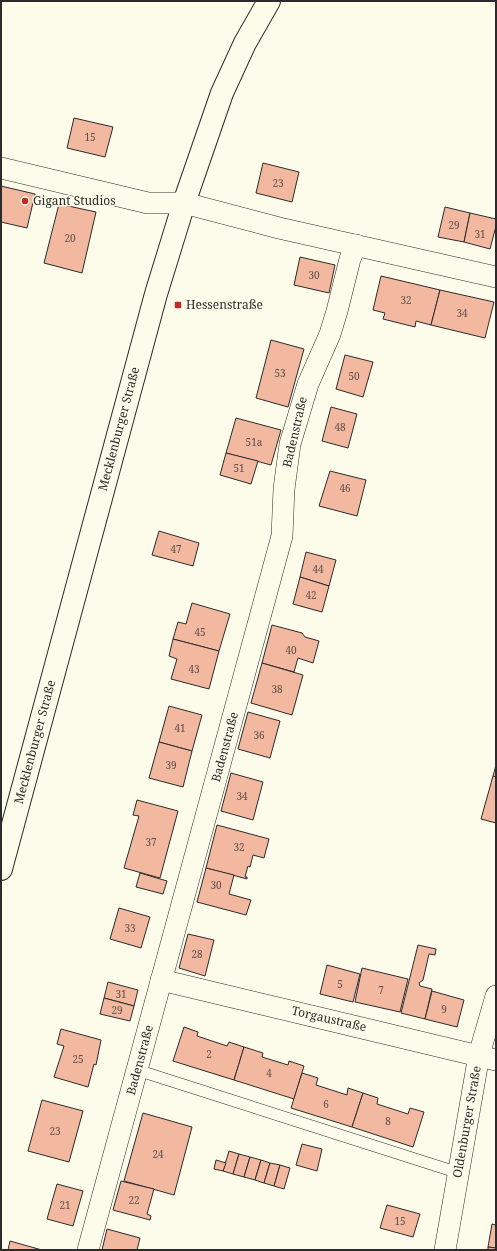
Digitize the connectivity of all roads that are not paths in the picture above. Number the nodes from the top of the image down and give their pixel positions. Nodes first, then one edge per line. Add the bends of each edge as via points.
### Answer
1 (270, 1) edge
2 (1, 168) edge
3 (184, 203) junction
4 (356, 245) junction
5 (496, 277) edge
6 (1, 869) edge
7 (161, 980) junction
8 (496, 996) edge
9 (488, 1057) edge
10 (137, 1070) junction
11 (458, 1173) junction
12 (88, 1250) edge
13 (445, 1250) edge

1 - 3 street, Mecklenburger Straße via 245,43 222,93
2 - 3 street via 148,203
3 - 4 street
3 - 6 street, Mecklenburger Straße via 151,310
4 - 5 street
4 - 7 street, Badenstraße via 330,334 305,391 290,444 284,489 282,536
7 - 9 street, Torgaustraße
7 - 10 street, Badenstraße
8 - 9 street, Oldenburger Straße
9 - 11 street, Oldenburger Straße
10 - 11 lane
10 - 12 street, Badenstraße
11 - 13 street, Oldenburger Straße

